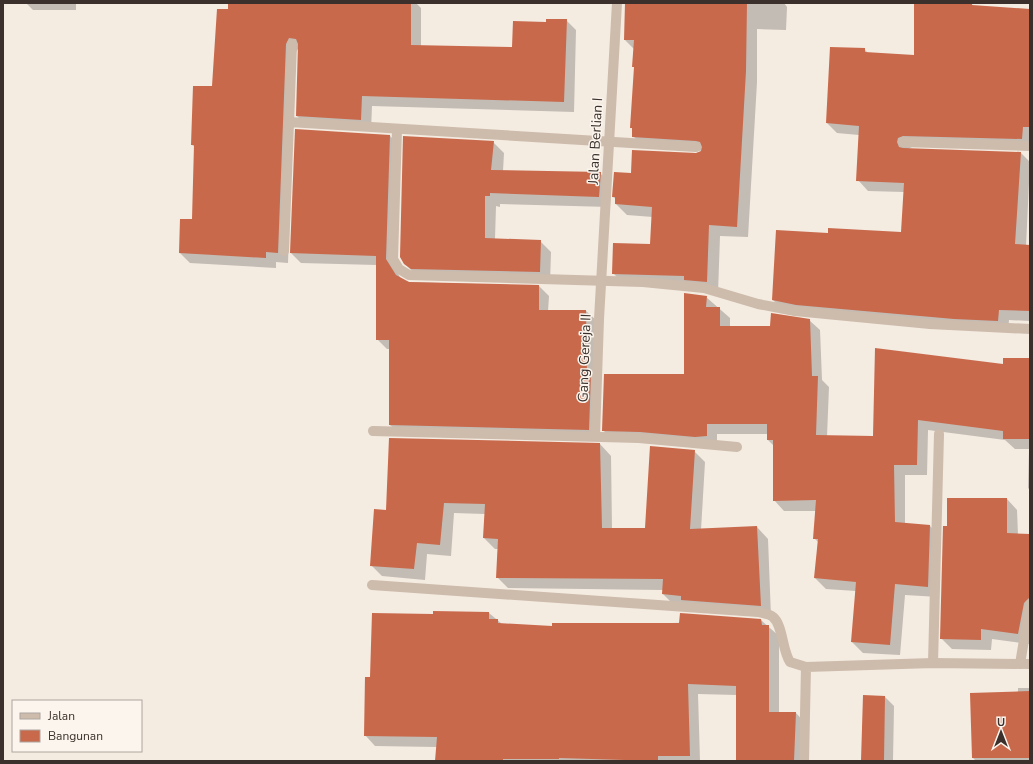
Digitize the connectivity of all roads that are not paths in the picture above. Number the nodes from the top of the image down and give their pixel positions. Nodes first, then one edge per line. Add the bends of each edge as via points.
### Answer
1 (616, 3) edge
2 (292, 44) dead end
3 (289, 122) junction
4 (397, 130) junction
5 (608, 142) junction
6 (903, 142) dead end
7 (1030, 146) edge
8 (696, 147) dead end
9 (284, 251) dead end
10 (601, 280) junction
11 (1030, 329) edge
12 (372, 431) dead end
13 (939, 434) dead end
14 (595, 436) junction
15 (737, 448) dead end
16 (372, 585) dead end
17 (1030, 604) edge
18 (933, 663) junction
19 (1025, 664) edge
20 (806, 667) junction
21 (804, 761) edge

1 - 5 street, Jalan Berlian I
2 - 3 street
3 - 4 street
3 - 9 street
4 - 5 street
4 - 10 street via 393,259 399,269 409,275
5 - 8 street
5 - 10 street, Jalan Berlian I
6 - 7 street
10 - 11 street via 704,288 758,304 796,311 930,324
10 - 14 street, Gang Gereja II
12 - 14 street
13 - 18 street
14 - 15 street
16 - 20 street via 758,612 773,616 779,626 785,654 790,662
17 - 19 street
18 - 19 street
18 - 20 street
20 - 21 street

